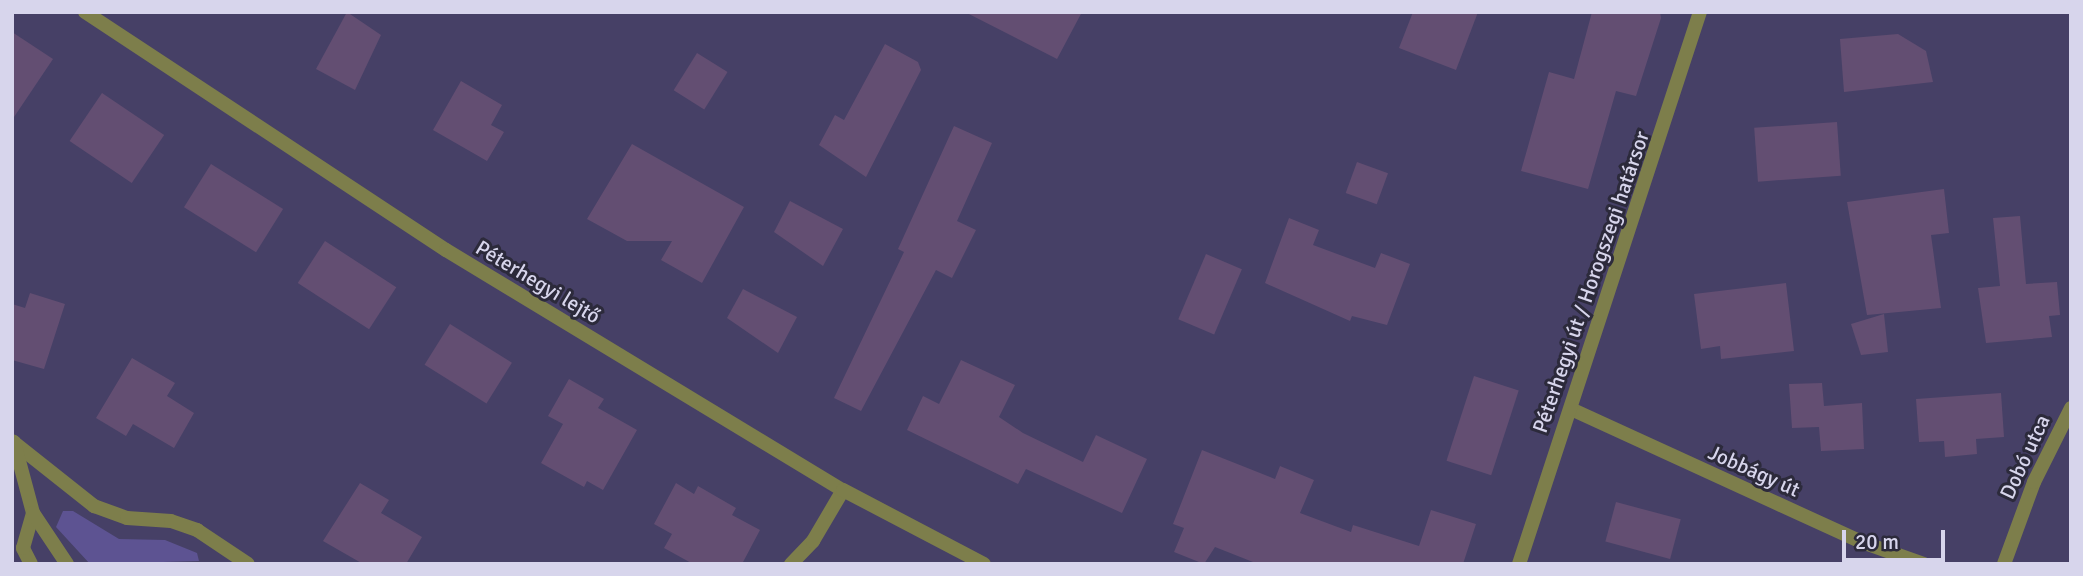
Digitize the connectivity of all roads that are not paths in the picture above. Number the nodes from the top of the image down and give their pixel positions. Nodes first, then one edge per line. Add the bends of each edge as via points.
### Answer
1 (85, 12) edge
2 (1700, 12) edge
3 (2071, 408) edge
4 (1571, 409) junction
5 (13, 442) edge
6 (843, 490) junction
7 (33, 513) junction
8 (32, 564) edge
9 (67, 564) edge
10 (248, 564) edge
11 (790, 564) edge
12 (984, 564) edge
13 (1519, 564) edge
14 (1924, 564) edge
15 (2004, 564) edge

1 - 6 street, Péterhegyi lejtő via 446,250
2 - 4 street, Péterhegyi út / Horogszegi határsor
3 - 15 street, Dobó utca via 2034,482
4 - 13 street, Péterhegyi út / Horogszegi határsor
4 - 14 street, Jobbágy út via 1859,541
5 - 7 street
5 - 10 street via 94,506 127,518 171,520 197,530
6 - 11 street via 813,541
6 - 12 street, Péterhegyi lejtő
7 - 8 street via 23,548
7 - 9 street

